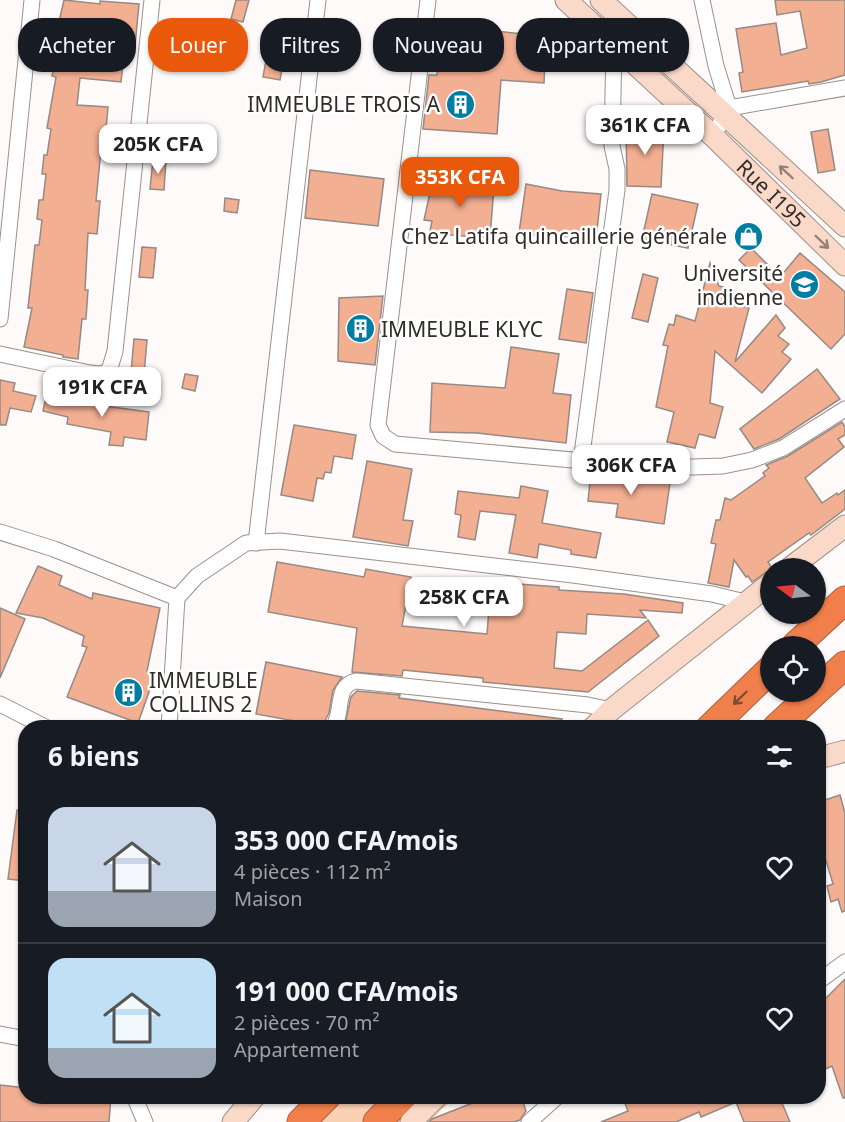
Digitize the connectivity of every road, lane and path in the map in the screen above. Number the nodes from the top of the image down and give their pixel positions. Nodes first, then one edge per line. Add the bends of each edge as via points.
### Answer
1 (32, 0) edge
2 (152, 0) edge
3 (318, 0) edge
4 (428, 0) edge
5 (566, 0) edge
6 (601, 0) edge
7 (702, 0) edge
8 (586, 18) edge
9 (613, 72) edge
10 (644, 72) edge
11 (845, 88) edge
12 (727, 112) junction
13 (713, 136) junction
14 (845, 226) edge
15 (4, 235) edge
16 (845, 265) edge
17 (0, 320) edge
18 (0, 354) edge
19 (845, 408) edge
20 (581, 462) junction
21 (845, 526) edge
22 (0, 532) edge
23 (256, 543) junction
24 (803, 558) edge
25 (760, 591) edge
26 (177, 598) junction
27 (845, 600) edge
28 (745, 602) junction
29 (806, 636) edge
30 (845, 665) edge
31 (760, 680) edge
32 (826, 682) edge
33 (804, 702) edge
34 (0, 704) edge
35 (611, 710) junction
36 (31, 720) edge
37 (169, 720) edge
38 (338, 720) edge
39 (601, 720) edge
40 (718, 720) edge
41 (785, 720) edge
42 (845, 751) edge
43 (826, 756) edge
44 (845, 962) edge
45 (826, 976) edge
46 (0, 1034) edge
47 (18, 1037) edge
48 (137, 1104) edge
49 (248, 1104) edge
50 (319, 1104) edge
51 (395, 1104) edge
52 (429, 1104) edge
53 (549, 1104) edge
54 (145, 1122) edge
55 (232, 1122) edge
56 (301, 1122) edge
57 (377, 1122) edge
58 (411, 1122) edge
59 (529, 1122) edge

1 - 15 street
2 - 18 street via 109,370 90,373
3 - 23 street
4 - 20 street via 378,424 383,436 395,444
5 - 8 main road, Rue I195
6 - 12 main road, Rue I195
7 - 12 street
9 - 20 street via 612,146 618,190
10 - 13 main road, Rue I195
11 - 12 street
12 - 13 street
14 -> 12 main road, Rue I195
13 -> 16 main road, Rue I195
15 - 17 street
19 - 20 street via 783,448 723,466 662,468
21 - 24 main road
22 - 26 street
23 - 26 street via 246,543 205,570
23 - 28 street via 280,542 573,575
25 - 28 main road
26 - 37 street
27 - 29 highway
28 - 35 main road
30 - 32 highway
31 -> 40 highway
33 - 41 highway
34 - 36 street
35 - 38 street via 356,681 342,690
35 - 39 main road
42 - 43 main road
44 - 45 street
46 - 47 street
48 - 54 street
49 - 55 main road
50 - 56 highway
51 - 57 highway
52 - 58 main road
53 - 59 street

